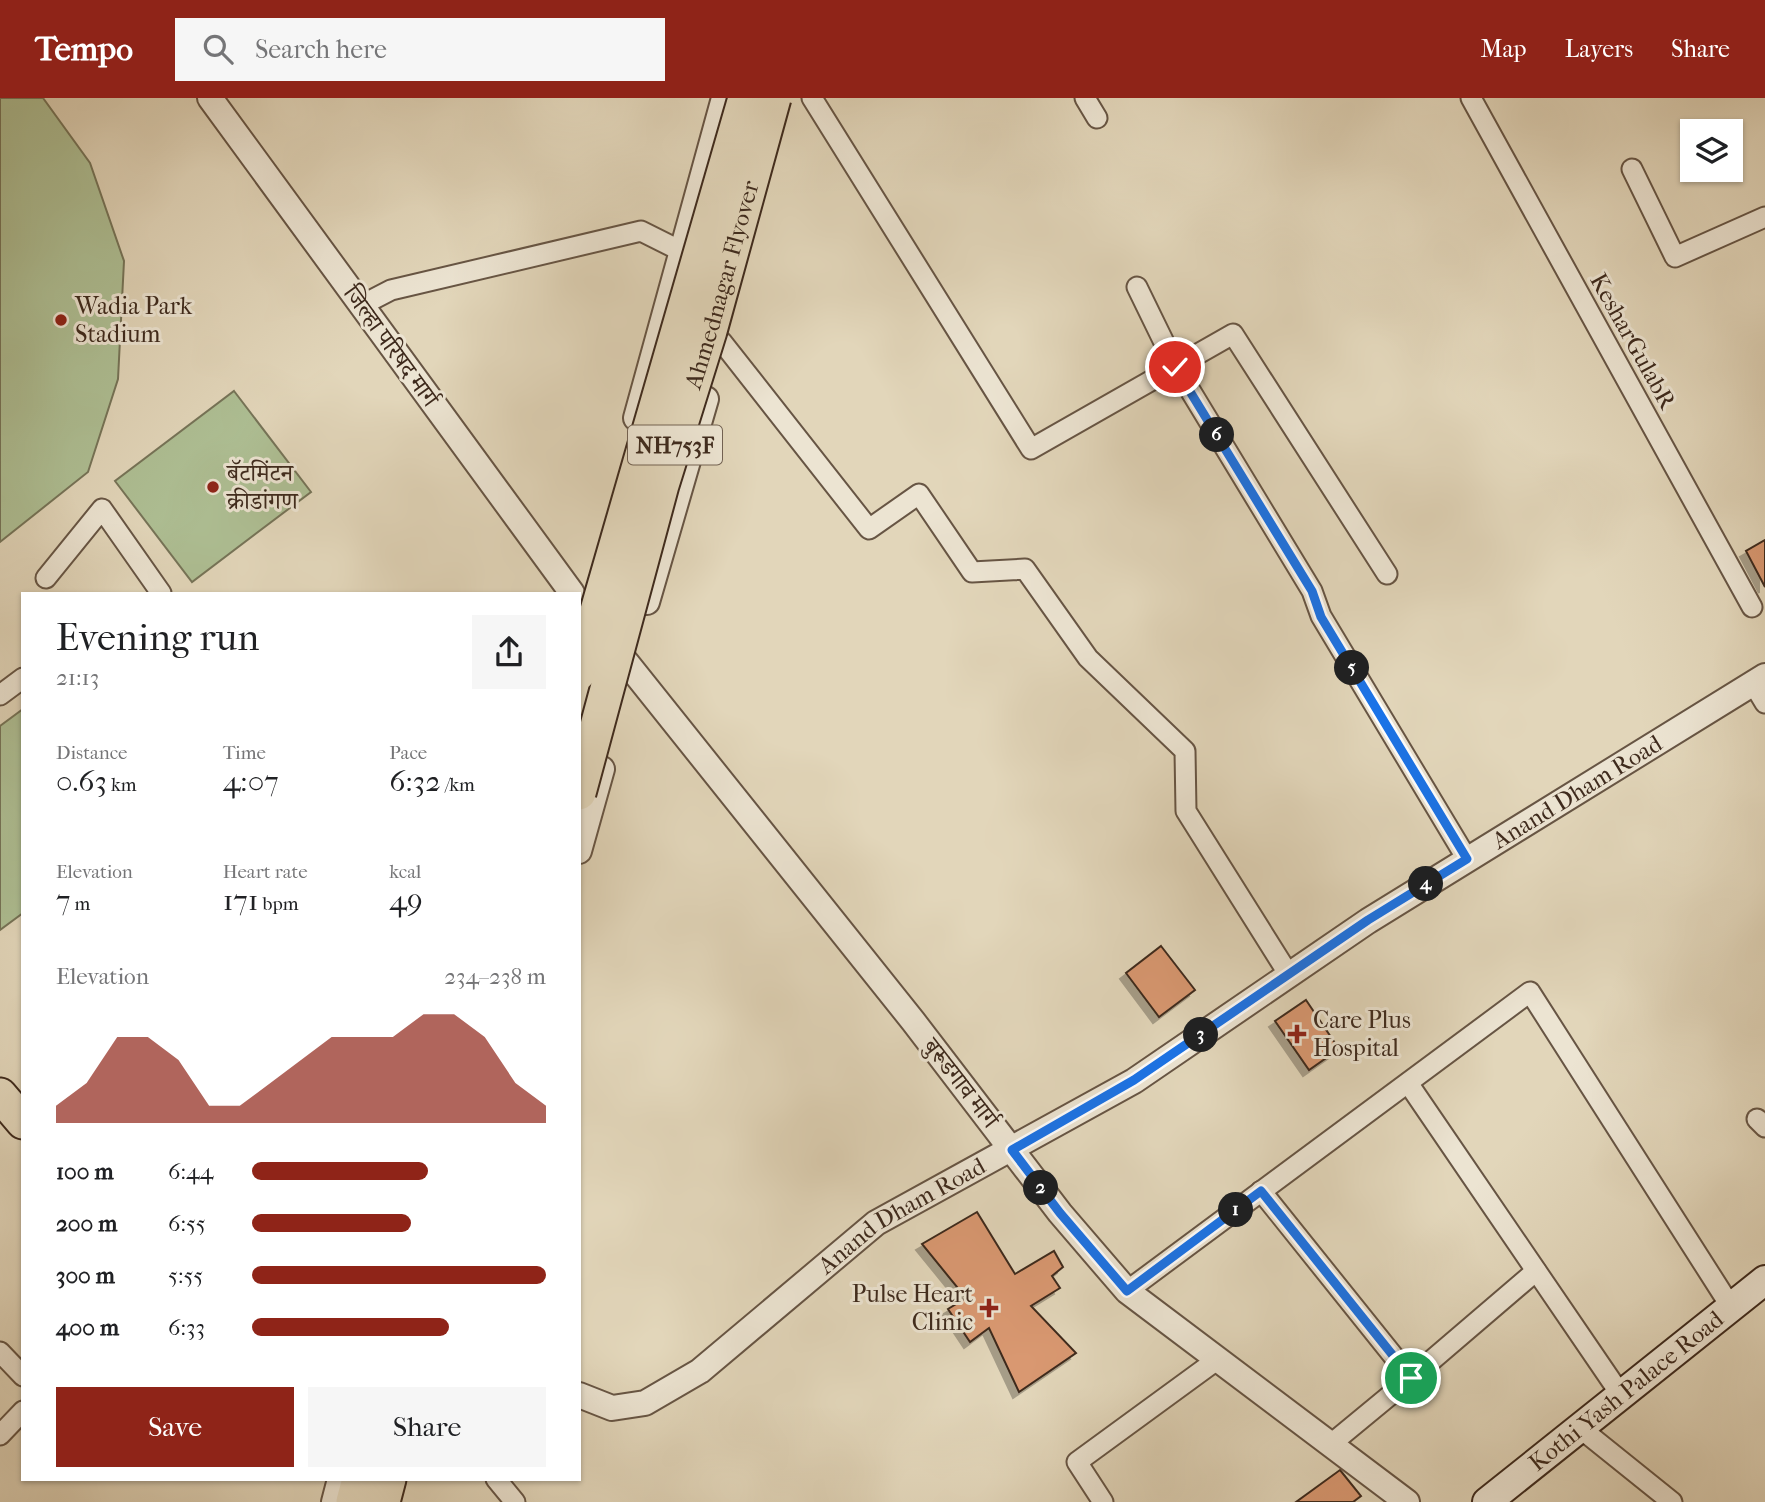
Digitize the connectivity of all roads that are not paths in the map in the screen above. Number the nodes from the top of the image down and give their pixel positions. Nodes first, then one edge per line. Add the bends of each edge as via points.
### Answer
1 (210, 98) edge
2 (724, 98) edge
3 (745, 98) edge
4 (774, 98) edge
5 (790, 98) edge
6 (812, 98) edge
7 (1085, 98) edge
8 (1471, 98) edge
9 (1097, 118) dead end
10 (1632, 169) dead end
11 (1765, 217) edge
12 (681, 251) junction
13 (1136, 286) dead end
14 (362, 305) junction
15 (722, 342) junction
16 (1175, 367) junction
17 (1387, 575) dead end
18 (46, 578) dead end
19 (152, 590) edge
20 (569, 592) edge
21 (581, 595) edge
22 (1752, 607) dead end
23 (581, 609) edge
24 (581, 666) edge
25 (629, 666) junction
26 (21, 679) edge
27 (1761, 687) edge
28 (0, 695) edge
29 (581, 786) edge
30 (581, 844) edge
31 (1467, 859) junction
32 (1289, 975) junction
33 (1408, 1083) junction
34 (0, 1095) edge
35 (21, 1120) edge
36 (1012, 1150) junction
37 (1261, 1191) junction
38 (1536, 1271) junction
39 (1765, 1280) edge
40 (1127, 1291) junction
41 (1731, 1307) junction
42 (0, 1352) edge
43 (1218, 1359) junction
44 (21, 1374) edge
45 (1411, 1378) junction
46 (1621, 1395) junction
47 (581, 1396) edge
48 (21, 1413) edge
49 (1580, 1428) junction
50 (0, 1435) edge
51 (1331, 1444) junction
52 (339, 1481) edge
53 (358, 1481) edge
54 (388, 1481) edge
55 (399, 1481) edge
56 (498, 1481) edge
57 (334, 1502) edge
58 (353, 1502) edge
59 (383, 1502) edge
60 (394, 1502) edge
61 (515, 1502) edge
62 (1103, 1502) edge
63 (1407, 1502) edge
64 (1487, 1502) edge
65 (1672, 1502) edge

1 - 14 street, जिल्हा परिषद मार्ग
2 - 12 street
3 - 24 highway, Ahmednagar Flyover / NH753F, bridge
4 - 29 highway, Ahmednagar Flyover / NH753F, bridge
5 - 15 street
6 - 16 street via 1031,449
7 - 9 street
8 - 22 street, KesharGulabR
10 - 11 street via 1675,257
12 - 14 street via 641,231 391,290
12 - 21 street
13 - 16 street
14 - 20 street, जिल्हा परिषद मार्ग
15 - 25 street
15 - 32 street via 869,529 919,494 972,572 1025,569 1087,658 1185,751 1186,811
16 - 17 street via 1233,334
16 - 31 street
18 - 19 street via 102,509
23 - 25 street, जिल्हा परिषद मार्ग
25 - 30 street
25 - 36 street, बुरूडगाव मार्ग
26 - 28 street
27 - 31 street, Anand Dham Road
31 - 32 street, Anand Dham Road
32 - 36 street, Anand Dham Road via 1134,1080
33 - 37 street
33 - 38 street
33 - 41 street via 1530,992
34 - 35 highway
36 - 40 street, बुरूडगाव मार्ग
36 - 47 street, Anand Dham Road via 876,1223 700,1371 645,1403 612,1408
37 - 40 street
37 - 45 street
38 - 45 street
38 - 46 street
39 - 41 main road, Kothi Yash Palace Road
40 - 43 street, बुरूडगाव मार्ग
41 - 46 main road, Kothi Yash Palace Road
42 - 44 street
43 - 51 street, बुरूडगाव मार्ग
43 - 62 street via 1077,1462
45 - 51 street
46 - 49 main road, Kothi Yash Palace Road
48 - 50 street
49 - 64 main road, Kothi Yash Palace Road
49 - 65 street
51 - 63 street, बुरूडगाव मार्ग
52 - 57 street
53 - 58 highway
54 - 59 highway
55 - 60 street
56 - 61 street

